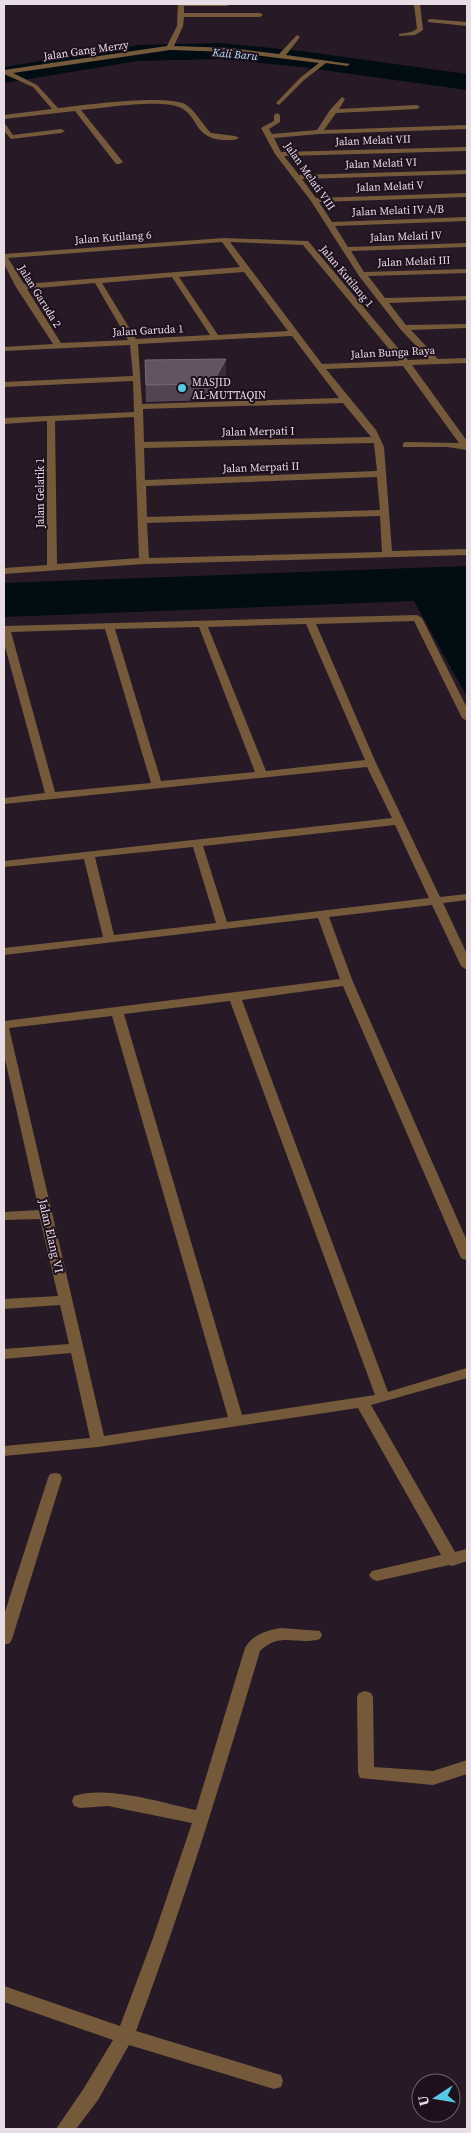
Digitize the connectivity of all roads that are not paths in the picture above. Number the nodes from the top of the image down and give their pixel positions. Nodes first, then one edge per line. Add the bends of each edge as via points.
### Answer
1 (181, 4) edge
2 (227, 4) edge
3 (417, 4) edge
4 (180, 15) junction
5 (260, 15) dead end
6 (430, 21) dead end
7 (467, 24) edge
8 (400, 35) dead end
9 (297, 37) dead end
10 (170, 48) junction
11 (282, 55) junction
12 (324, 62) junction
13 (347, 64) dead end
14 (5, 72) edge
15 (342, 99) dead end
16 (279, 103) dead end
17 (417, 106) dead end
18 (77, 109) junction
19 (57, 111) junction
20 (332, 111) junction
21 (277, 115) dead end
22 (4, 117) edge
23 (4, 126) edge
24 (467, 127) edge
25 (62, 131) dead end
26 (319, 132) junction
27 (270, 136) junction
28 (234, 138) dead end
29 (467, 149) edge
30 (279, 154) junction
31 (119, 162) dead end
32 (467, 172) edge
33 (296, 177) junction
34 (467, 195) edge
35 (314, 200) junction
36 (467, 219) edge
37 (330, 224) junction
38 (224, 240) junction
39 (467, 245) edge
40 (345, 249) junction
41 (4, 257) edge
42 (246, 269) junction
43 (467, 271) edge
44 (362, 274) junction
45 (174, 275) junction
46 (97, 281) junction
47 (20, 287) junction
48 (467, 298) edge
49 (382, 300) junction
50 (467, 326) edge
51 (404, 328) junction
52 (294, 333) junction
53 (215, 337) junction
54 (134, 342) junction
55 (58, 346) junction
56 (4, 349) edge
57 (467, 360) edge
58 (435, 361) junction
59 (405, 362) junction
60 (320, 367) junction
61 (137, 378) junction
62 (4, 384) edge
63 (345, 400) junction
64 (139, 411) junction
65 (51, 419) junction
66 (4, 421) edge
67 (376, 440) junction
68 (140, 445) junction
69 (406, 445) dead end
70 (467, 447) edge
71 (382, 474) junction
72 (141, 483) junction
73 (384, 513) junction
74 (142, 520) junction
75 (467, 552) edge
76 (387, 554) junction
77 (144, 561) junction
78 (52, 566) junction
79 (4, 571) edge
80 (310, 622) junction
81 (202, 623) junction
82 (109, 627) junction
83 (4, 629) edge
84 (467, 718) edge
85 (371, 763) junction
86 (262, 774) junction
87 (157, 785) junction
88 (51, 796) junction
89 (4, 800) edge
90 (398, 821) junction
91 (197, 843) junction
92 (89, 855) junction
93 (4, 864) edge
94 (467, 897) edge
95 (436, 900) junction
96 (322, 913) junction
97 (222, 926) junction
98 (109, 939) junction
99 (4, 952) edge
100 (467, 966) edge
101 (347, 982) junction
102 (235, 998) junction
103 (117, 1012) junction
104 (4, 1025) edge
105 (4, 1029) edge
106 (46, 1214) junction
107 (4, 1216) edge
108 (467, 1256) edge
109 (66, 1300) junction
110 (4, 1304) edge
111 (77, 1348) junction
112 (4, 1354) edge
113 (467, 1373) edge
114 (383, 1398) junction
115 (362, 1402) junction
116 (236, 1421) junction
117 (98, 1442) junction
118 (4, 1451) edge
119 (55, 1478) dead end
120 (467, 1555) edge
121 (452, 1560) junction
122 (377, 1575) dead end
123 (314, 1635) dead end
124 (4, 1639) edge
125 (364, 1697) dead end
126 (467, 1767) edge
127 (80, 1801) dead end
128 (202, 1818) junction
129 (4, 1994) edge
130 (125, 2036) junction
131 (274, 2081) dead end
132 (65, 2129) edge

1 - 2 street
1 - 4 street
3 - 8 street via 420,30
4 - 5 street
4 - 10 street via 180,26
6 - 7 street
9 - 11 street
10 - 11 street, Jalan Gang Merzy
10 - 14 street, Jalan Gang Merzy
11 - 12 street, Jalan Gang Merzy
12 - 13 street, Jalan Gang Merzy
12 - 16 street
14 - 19 street via 35,86
15 - 20 street
17 - 20 street
18 - 19 street
18 - 28 street via 176,103 182,105 208,135
18 - 31 street
19 - 22 street
20 - 26 street
21 - 27 street via 277,122 265,128
23 - 25 street via 11,137
24 - 26 street, Jalan Melati VIII
26 - 27 street, Jalan Melati VIII
27 - 30 street, Jalan Melati VIII
29 - 30 street, Jalan Melati VII
30 - 33 street, Jalan Melati VIII
32 - 33 street, Jalan Melati VI
33 - 35 street, Jalan Melati VIII
34 - 35 street, Jalan Melati V
35 - 37 street, Jalan Melati VIII
36 - 37 street, Jalan Melati IV A/B
37 - 40 street, Jalan Melati VIII
38 - 41 street, Jalan Kutilang 6
38 - 42 street
38 - 59 street, Jalan Kutilang 1 via 304,243
39 - 40 street, Jalan Melati IV
40 - 44 street, Jalan Melati VIII
41 - 47 street, Jalan Garuda 2
42 - 45 street
42 - 52 street
43 - 44 street, Jalan Melati III
44 - 49 street, Jalan Melati VIII
45 - 46 street
45 - 53 street
46 - 47 street
46 - 54 street
47 - 55 street, Jalan Garuda 2
48 - 49 street
49 - 51 street, Jalan Melati VIII
50 - 51 street
51 - 58 street, Jalan Melati VIII
52 - 53 street, Jalan Garuda 1
52 - 60 street
53 - 54 street, Jalan Garuda 1
54 - 55 street, Jalan Garuda 1
54 - 61 street
55 - 56 street, Jalan Garuda 1
57 - 58 street, Jalan Bunga Raya
58 - 59 street, Jalan Bunga Raya
59 - 60 street, Jalan Bunga Raya
59 - 70 street, Jalan Kutilang 1
60 - 63 street
61 - 62 street
61 - 64 street
63 - 64 street
63 - 67 street via 373,432
64 - 65 street
64 - 68 street
65 - 66 street
65 - 78 street, Jalan Gelatik 1
67 - 68 street, Jalan Merpati I
67 - 71 street via 380,446
68 - 72 street
69 - 70 street
71 - 72 street, Jalan Merpati II
71 - 73 street
72 - 74 street
73 - 74 street
73 - 76 street
74 - 77 street
75 - 76 street
76 - 77 street
77 - 78 street
78 - 79 street
80 - 81 street
80 - 84 street via 417,618
80 - 85 street
81 - 82 street
81 - 86 street
82 - 83 street
82 - 87 street
83 - 88 street
85 - 86 street
85 - 90 street
86 - 87 street
87 - 88 street
88 - 89 street
90 - 91 street
90 - 95 street
91 - 92 street
91 - 97 street
92 - 93 street
92 - 98 street
94 - 95 street
95 - 96 street
95 - 100 street
96 - 97 street
96 - 101 street
97 - 98 street
98 - 99 street
101 - 102 street
101 - 108 street
102 - 103 street
102 - 114 street
103 - 104 street
103 - 116 street
105 - 106 street, Jalan Elang VI
106 - 107 street
106 - 109 street, Jalan Elang VI
109 - 110 street
109 - 111 street, Jalan Elang VI
111 - 112 street
111 - 117 street, Jalan Elang VI
113 - 114 street
114 - 115 street
115 - 116 street
115 - 121 street
116 - 117 street
117 - 118 street
119 - 124 street
120 - 121 street
121 - 122 street
123 - 128 street via 272,1634 253,1648
125 - 126 street via 366,1773 433,1778
127 - 128 street via 108,1799
128 - 130 street
129 - 130 street
130 - 131 street
130 - 132 street via 91,2094

